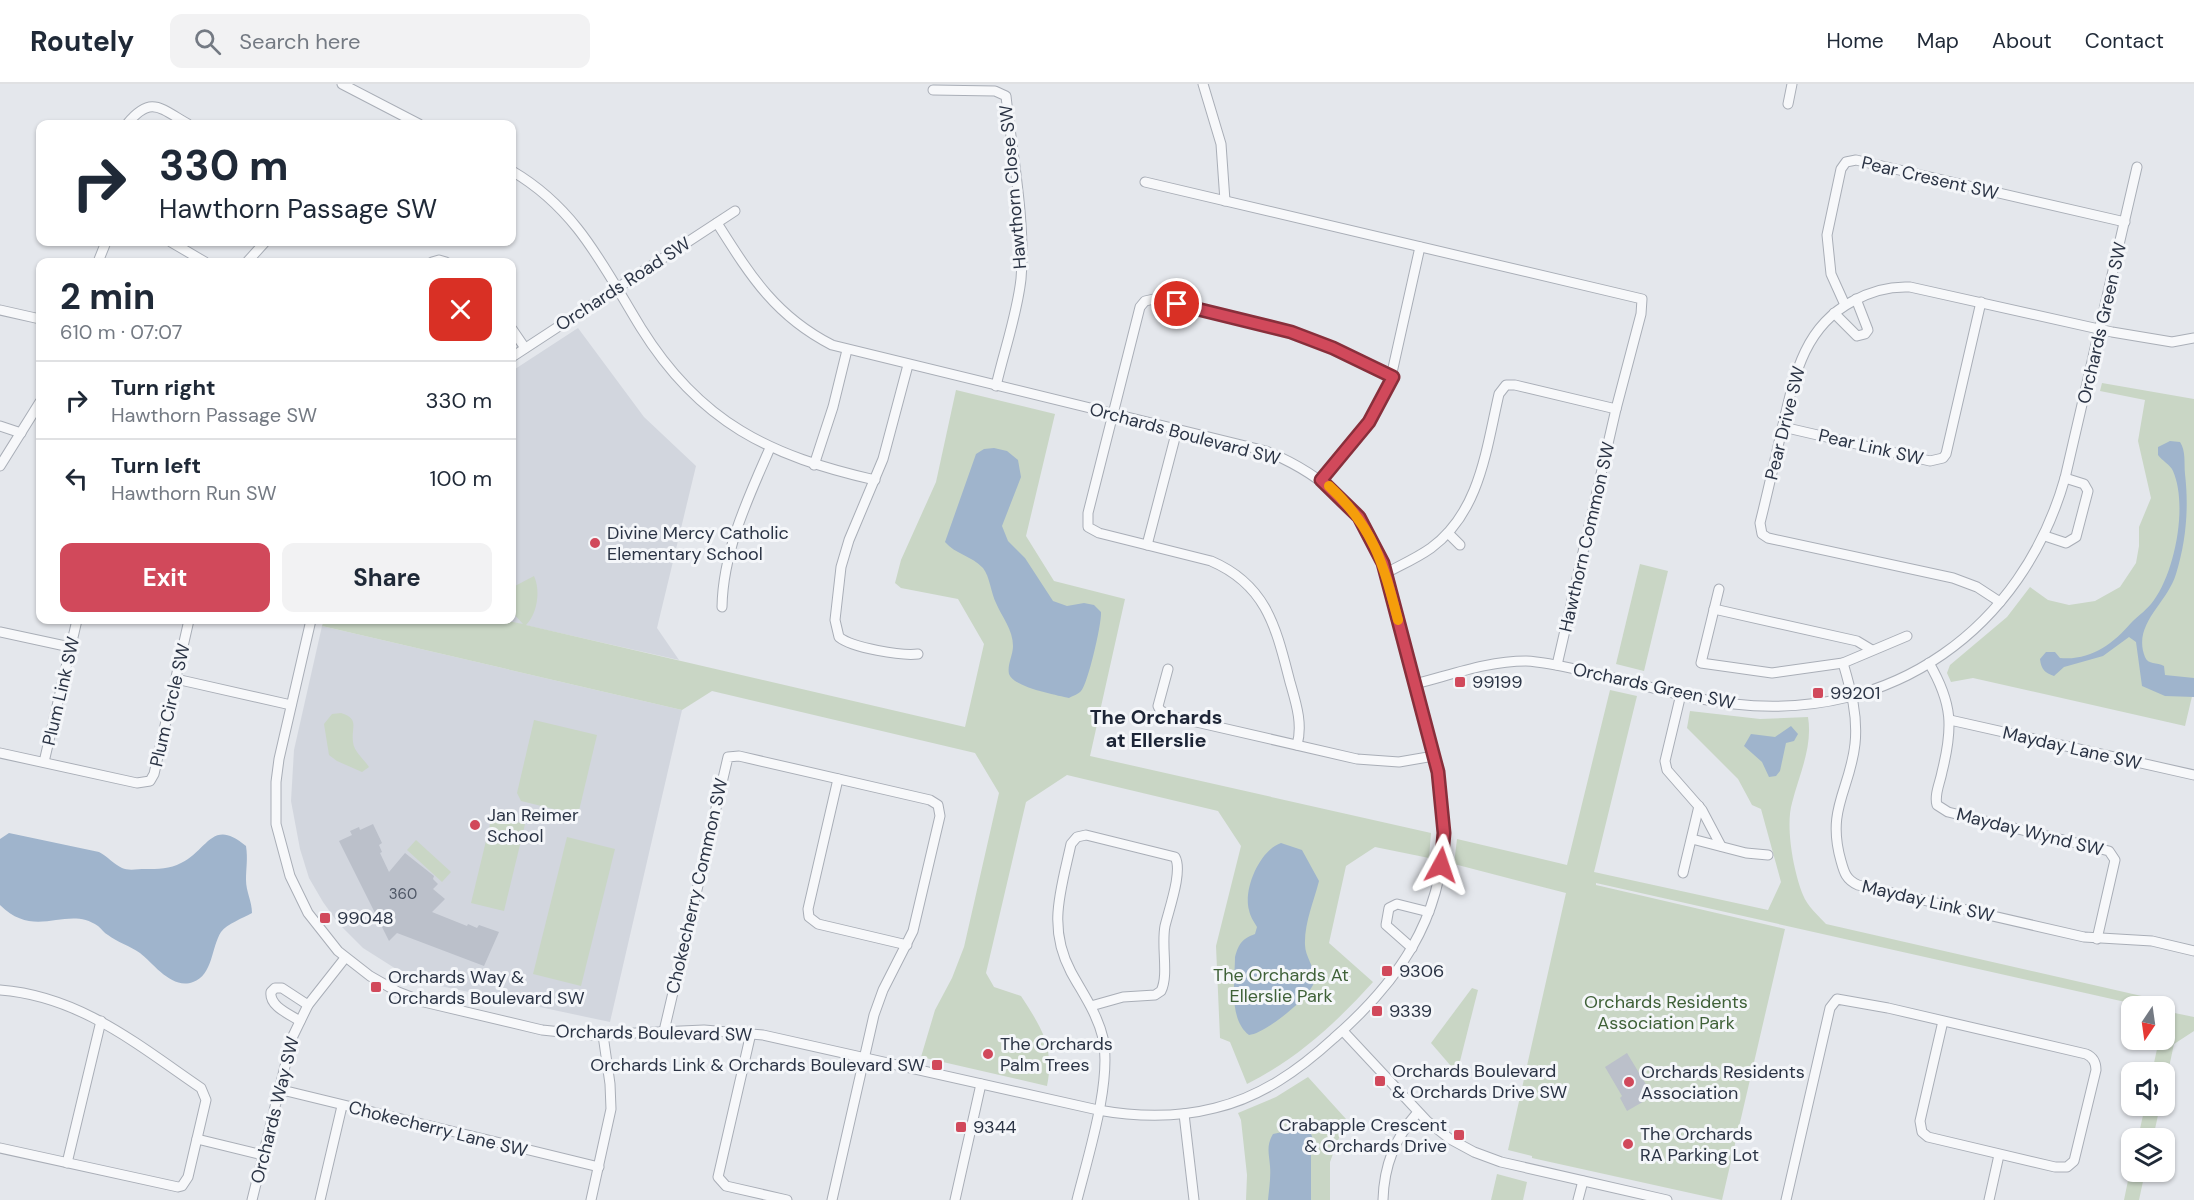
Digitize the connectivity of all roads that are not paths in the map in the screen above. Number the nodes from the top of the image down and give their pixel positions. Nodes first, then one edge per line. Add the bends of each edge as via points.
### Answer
1 (342, 84) edge
2 (1203, 84) edge
3 (1792, 84) edge
4 (933, 90) dead end
5 (1788, 104) dead end
6 (131, 120) edge
7 (181, 120) edge
8 (399, 120) edge
9 (2137, 167) dead end
10 (516, 174) edge
11 (1145, 182) dead end
12 (1225, 201) junction
13 (735, 211) dead end
14 (2125, 222) junction
15 (717, 223) junction
16 (178, 246) edge
17 (261, 246) edge
18 (1420, 248) junction
19 (198, 258) edge
20 (251, 258) edge
21 (618, 289) junction
22 (1856, 299) junction
23 (1981, 302) junction
24 (1845, 305) junction
25 (0, 310) edge
26 (1834, 313) junction
27 (36, 318) edge
28 (2100, 329) junction
29 (516, 334) edge
30 (2194, 338) edge
31 (525, 348) junction
32 (847, 350) junction
33 (516, 354) edge
34 (908, 365) junction
35 (1393, 377) junction
36 (996, 386) junction
37 (36, 409) edge
38 (1616, 409) junction
39 (1114, 415) junction
40 (0, 426) edge
41 (1783, 427) junction
42 (1177, 430) junction
43 (21, 433) junction
44 (770, 448) junction
45 (814, 465) junction
46 (0, 466) edge
47 (2065, 478) junction
48 (875, 480) junction
49 (1321, 480) junction
50 (1448, 533) junction
51 (2045, 536) junction
52 (1147, 545) junction
53 (1460, 545) dead end
54 (1386, 573) junction
55 (1719, 589) dead end
56 (2000, 602) junction
57 (722, 607) dead end
58 (1714, 609) junction
59 (76, 624) edge
60 (188, 624) edge
61 (309, 624) edge
62 (0, 632) edge
63 (1907, 636) dead end
64 (70, 647) junction
65 (1872, 651) junction
66 (918, 654) dead end
67 (1843, 663) junction
68 (1929, 663) junction
69 (1557, 664) junction
70 (1168, 669) dead end
71 (176, 679) junction
72 (1415, 684) junction
73 (1681, 694) junction
74 (1852, 697) junction
75 (291, 705) junction
76 (1950, 720) junction
77 (1298, 745) junction
78 (0, 753) edge
79 (1434, 756) junction
80 (44, 762) junction
81 (2194, 775) edge
82 (838, 779) junction
83 (1699, 806) junction
84 (1692, 839) junction
85 (1721, 846) junction
86 (1768, 855) dead end
87 (1683, 873) dead end
88 (1429, 912) junction
89 (2097, 939) junction
90 (907, 945) junction
91 (1412, 948) junction
92 (2194, 951) edge
93 (345, 958) junction
94 (0, 990) edge
95 (308, 1005) junction
96 (1091, 1006) junction
97 (101, 1021) junction
98 (300, 1021) junction
99 (1943, 1021) junction
100 (1342, 1031) junction
101 (664, 1032) junction
102 (751, 1034) junction
103 (603, 1035) junction
104 (865, 1057) junction
105 (981, 1084) junction
106 (278, 1089) junction
107 (342, 1106) junction
108 (1098, 1110) junction
109 (1418, 1112) junction
110 (1184, 1114) junction
111 (197, 1139) junction
112 (0, 1148) edge
113 (263, 1155) junction
114 (2000, 1155) junction
115 (67, 1163) junction
116 (598, 1167) junction
117 (1583, 1181) junction
118 (252, 1200) edge
119 (320, 1200) edge
120 (591, 1200) edge
121 (787, 1200) edge
122 (832, 1200) edge
123 (955, 1200) edge
124 (1077, 1200) edge
125 (1194, 1200) edge
126 (1383, 1200) edge
127 (1578, 1200) edge
128 (1667, 1200) edge
129 (1786, 1200) edge
130 (1989, 1200) edge

1 - 8 street
2 - 12 street via 1221,144
3 - 5 street
4 - 36 street, Hawthorn Close SW via 995,91 1006,96 1022,240 1021,270
6 - 7 street via 146,107 164,110
9 - 14 street, Orchards Green SW
10 - 21 street via 556,203
11 - 12 street
12 - 18 street
13 - 15 street, Orchards Road SW
14 - 24 street, Pear Cresent SW via 1850,161 1841,169 1827,235 1831,274
14 - 28 street, Orchards Green SW
15 - 21 street, Orchards Road SW
15 - 32 street, Orchards Boulevard SW via 776,306 804,329
16 - 19 street
17 - 20 street
18 - 35 street
18 - 38 street, Hawthorn Common SW via 1642,298
21 - 31 street, Orchards Road SW
21 - 44 street via 656,351 690,391 726,421
22 - 23 street, Pear Drive SW via 1894,286 1910,286
22 - 24 street, Pear Drive SW
22 - 26 street via 1868,330 1865,334 1852,333
23 - 28 street, Pear Drive SW
23 - 41 street, Pear Link SW via 1943,458 1930,461
24 - 26 street, Pear Drive SW
25 - 27 street
26 - 41 street, Pear Drive SW via 1821,324 1804,352
28 - 30 street, Pear Drive SW via 2172,342
28 - 47 street, Orchards Green SW
29 - 31 street
31 - 33 street, Orchards Road SW
32 - 34 street, Orchards Boulevard SW
32 - 45 street
34 - 36 street, Orchards Boulevard SW
34 - 48 street
35 - 39 street via 1291,332 1154,299 1140,307
35 - 49 street via 1369,422
36 - 39 street, Orchards Boulevard SW
37 - 43 street
38 - 50 street via 1506,385 1499,394 1478,484
38 - 69 street, Hawthorn Common SW
39 - 42 street, Orchards Boulevard SW
39 - 52 street via 1088,513 1088,527
40 - 43 street
41 - 56 street, Pear Drive SW via 1760,523 1762,534 1953,579 1977,587
42 - 49 street, Orchards Boulevard SW via 1266,451
42 - 52 street
43 - 46 street
44 - 45 street
44 - 57 street via 732,545
45 - 48 street
47 - 51 street, Orchards Green SW
47 - 51 street via 2084,484 2088,491 2076,537 2066,543
48 - 66 street via 841,567 836,633 849,643
49 - 54 street, Orchards Boulevard SW via 1359,517
50 - 53 street
50 - 54 street via 1422,554
51 - 56 street, Orchards Green SW
52 - 77 street via 1226,567 1257,595 1277,630 1298,710
54 - 72 street, Orchards Boulevard SW
55 - 58 street
56 - 68 street, Orchards Green SW via 1965,637
58 - 65 street via 1857,641
58 - 67 street via 1701,663 1772,673
59 - 64 street, Plum Link SW
60 - 71 street, Plum Circle SW
61 - 75 street, Orchards Boulevard SW
62 - 64 street
63 - 65 street
64 - 80 street, Plum Link SW
65 - 67 street
67 - 74 street
68 - 74 street, Orchards Green SW via 1895,682
68 - 76 street, Mayday Wynd SW via 1945,693
69 - 72 street, Orchards Green SW via 1508,662
69 - 73 street, Orchards Green SW
70 - 77 street via 1158,702 1164,713
71 - 75 street
71 - 80 street, Plum Circle SW via 150,781 137,783
72 - 79 street, Orchards Boulevard SW
73 - 74 street, Orchards Green SW via 1733,704 1779,707
73 - 83 street via 1665,761 1667,770
74 - 89 street, Mayday Link SW via 1855,746 1836,823 1839,856 1849,881
75 - 93 street, Orchards Boulevard SW via 276,782 279,841 301,900 316,926
76 - 81 street, Mayday Lane SW
76 - 89 street, Mayday Wynd SW via 1936,801 1939,808 2104,849 2114,855
77 - 79 street via 1379,762
78 - 80 street, Plum Circle SW
79 - 88 street, Orchards Boulevard SW via 1444,833 1439,878
82 - 90 street via 809,916 818,924
82 - 90 street, Chokecherry Common SW via 930,800 940,808
82 - 101 street, Chokecherry Common SW via 739,756 726,759
83 - 84 street
83 - 85 street
84 - 85 street
84 - 87 street
85 - 86 street
88 - 91 street, Orchards Boulevard SW
88 - 91 street via 1397,904 1389,908 1387,927
89 - 92 street, Mayday Link SW via 2152,941
90 - 104 street, Chokecherry Common SW via 880,999
91 - 100 street, Orchards Boulevard SW via 1393,979
93 - 95 street, Orchards Way SW
93 - 103 street, Orchards Boulevard SW via 384,985 424,1002 542,1030
94 - 97 street via 71,1007
95 - 98 street, Orchards Way SW
95 - 98 street, Orchards Way SW via 282,988 271,992 273,1003
96 - 96 street via 1161,991 1163,935 1178,872 1175,857 1086,835 1071,844 1059,898 1055,942
96 - 108 street via 1104,1048
97 - 111 street via 204,1092 206,1103
97 - 115 street
98 - 106 street, Orchards Way SW
99 - 114 street via 1920,1121 1922,1132 1928,1137
99 - 114 street via 2086,1054 2095,1064 2076,1157 2071,1164 2055,1167
99 - 129 street via 1846,999 1837,999 1832,1004
100 - 109 street
100 - 110 street, Orchards Boulevard SW via 1301,1067 1269,1086 1216,1108
101 - 102 street, Orchards Boulevard SW
101 - 103 street, Orchards Boulevard SW
102 - 104 street, Orchards Boulevard SW
102 - 121 street via 718,1177 726,1186
103 - 116 street via 612,1101
104 - 105 street, Orchards Boulevard SW
104 - 122 street, Chokecherry Common SW
105 - 108 street, Orchards Boulevard SW
105 - 123 street
106 - 107 street, Chokecherry Lane SW
106 - 113 street, Orchards Way SW
107 - 116 street, Chokecherry Lane SW
107 - 119 street
108 - 110 street, Orchards Boulevard SW via 1146,1116
108 - 124 street
109 - 117 street via 1443,1134 1474,1152
109 - 126 street via 1402,1131 1391,1154
110 - 125 street
111 - 113 street
111 - 115 street via 188,1177 178,1187
112 - 115 street
113 - 118 street, Orchards Way SW
114 - 130 street
116 - 120 street
117 - 127 street
117 - 128 street

